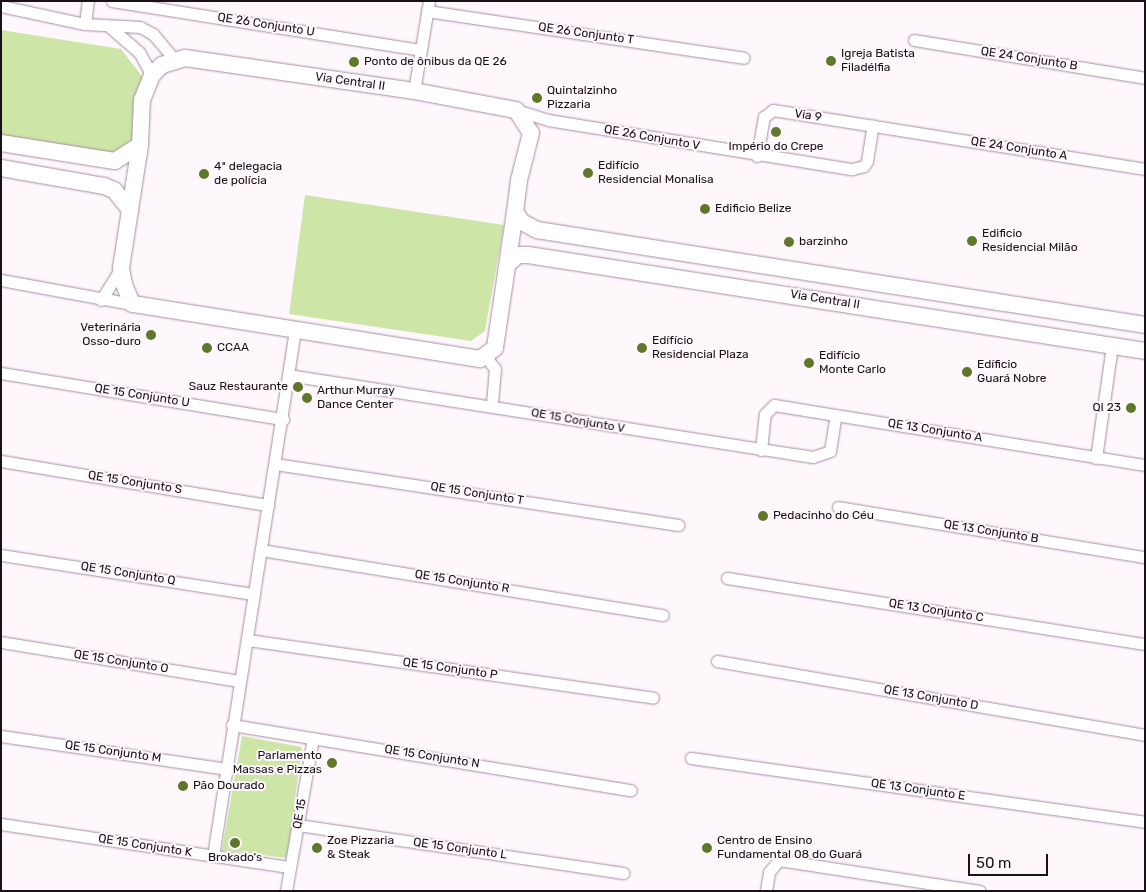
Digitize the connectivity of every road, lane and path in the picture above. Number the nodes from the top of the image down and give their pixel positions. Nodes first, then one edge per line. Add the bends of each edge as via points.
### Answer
1 (88, 1) edge
2 (112, 1) edge
3 (1, 6) edge
4 (428, 6) edge
5 (85, 24) junction
6 (111, 28) junction
7 (914, 40) dead end
8 (420, 50) junction
9 (744, 58) dead end
10 (175, 60) junction
11 (152, 75) junction
12 (1145, 78) edge
13 (414, 91) junction
14 (516, 110) junction
15 (548, 120) junction
16 (872, 125) junction
17 (892, 128) joint
18 (531, 133) junction
19 (1, 143) edge
20 (140, 145) junction
21 (757, 156) junction
22 (1, 168) edge
23 (1145, 169) edge
24 (130, 210) junction
25 (515, 212) junction
26 (598, 240) junction
27 (508, 264) junction
28 (594, 264) junction
29 (122, 268) junction
30 (1, 280) edge
31 (101, 300) junction
32 (1004, 302) junction
33 (132, 304) junction
34 (1145, 325) edge
35 (1001, 328) junction
36 (294, 330) junction
37 (1112, 346) junction
38 (1145, 351) edge
39 (486, 357) junction
40 (1, 373) edge
41 (288, 375) junction
42 (492, 406) junction
43 (836, 415) junction
44 (283, 419) junction
45 (761, 450) junction
46 (1096, 458) junction
47 (1, 461) edge
48 (276, 464) junction
49 (1145, 465) edge
50 (268, 505) junction
51 (838, 507) dead end
52 (678, 525) dead end
53 (261, 550) junction
54 (1, 555) edge
55 (1145, 557) edge
56 (726, 578) dead end
57 (254, 594) junction
58 (663, 615) dead end
59 (248, 640) junction
60 (1, 642) edge
61 (1145, 644) edge
62 (717, 661) dead end
63 (240, 681) junction
64 (653, 698) dead end
65 (232, 725) junction
66 (1145, 735) edge
67 (1, 736) edge
68 (313, 738) junction
69 (691, 758) dead end
70 (226, 769) junction
71 (631, 790) dead end
72 (1145, 822) edge
73 (1, 824) edge
74 (298, 825) junction
75 (213, 856) junction
76 (289, 867) junction
77 (622, 873) dead end
78 (286, 891) edge
79 (766, 891) edge
80 (980, 891) edge

1 - 5 street
2 - 8 street, QE 26 Conjunto U
3 - 5 street
4 - 8 street
4 - 9 street, QE 26 Conjunto T
5 - 6 street
6 - 10 street via 129,26 146,30 160,40
6 - 11 street via 139,52
7 - 12 street, QE 24 Conjunto B
8 - 13 street
10 - 11 street via 162,65
10 - 13 street, Via Central II via 185,58
11 - 20 street via 142,100
13 - 14 street, Via Central II
14 - 15 street, QE 26 Conjunto V
14 - 18 street
15 - 18 street
15 - 21 street, QE 26 Conjunto V
16 - 17 street, Via 9
16 - 21 street, QE 26 Conjunto V via 867,161 858,168
16 - 21 street, Via 9 via 773,110 764,117
17 - 23 street, QE 24 Conjunto A
18 - 25 street
19 - 20 street via 115,161
20 - 24 street
22 - 24 street via 104,186 114,190
24 - 29 street
25 - 26 street, Via Central II via 522,222 536,230
25 - 27 street
26 - 28 street
26 - 32 street, Via Central II
27 - 28 street, Via Central II via 518,255
27 - 39 street via 495,348
28 - 35 street, Via Central II
29 - 31 street
29 - 33 street
30 - 31 street
31 - 33 street
32 - 34 street, Via Central II
32 - 35 street
33 - 36 street
35 - 37 street, Via Central II
36 - 39 street via 472,359
36 - 41 street
37 - 38 street, Via Central II
37 - 46 street
39 - 42 street via 495,369
40 - 44 street, QE 15 Conjunto U
41 - 42 street, QE 15 Conjunto V
41 - 44 street
42 - 45 street, QE 15 Conjunto V
43 - 45 street, QE 15 Conjunto V via 831,446 826,455 813,458
43 - 45 street, QE 13 Conjunto A via 774,405 765,414
43 - 46 street, QE 13 Conjunto A
44 - 48 street
46 - 49 street, QE 13 Conjunto A
47 - 50 street, QE 15 Conjunto S
48 - 50 street
48 - 52 street, QE 15 Conjunto T
50 - 53 street
51 - 55 street, QE 13 Conjunto B
53 - 57 street
53 - 58 street, QE 15 Conjunto R
54 - 57 street, QE 15 Conjunto Q
56 - 61 street, QE 13 Conjunto C
57 - 59 street
59 - 63 street
59 - 64 street, QE 15 Conjunto P
60 - 63 street, QE 15 Conjunto O
62 - 66 street, QE 13 Conjunto D
63 - 65 street
65 - 68 street, QE 15 Conjunto N
65 - 70 street
67 - 70 street, QE 15 Conjunto M
68 - 71 street, QE 15 Conjunto N
68 - 74 street, QE 15
69 - 72 street, QE 13 Conjunto E
70 - 75 street
73 - 75 street, QE 15 Conjunto K
74 - 76 street, QE 15
74 - 77 street, QE 15 Conjunto L
75 - 76 street, QE 15 Conjunto K
76 - 78 street, QE 15
79 - 80 street via 772,865 779,860

